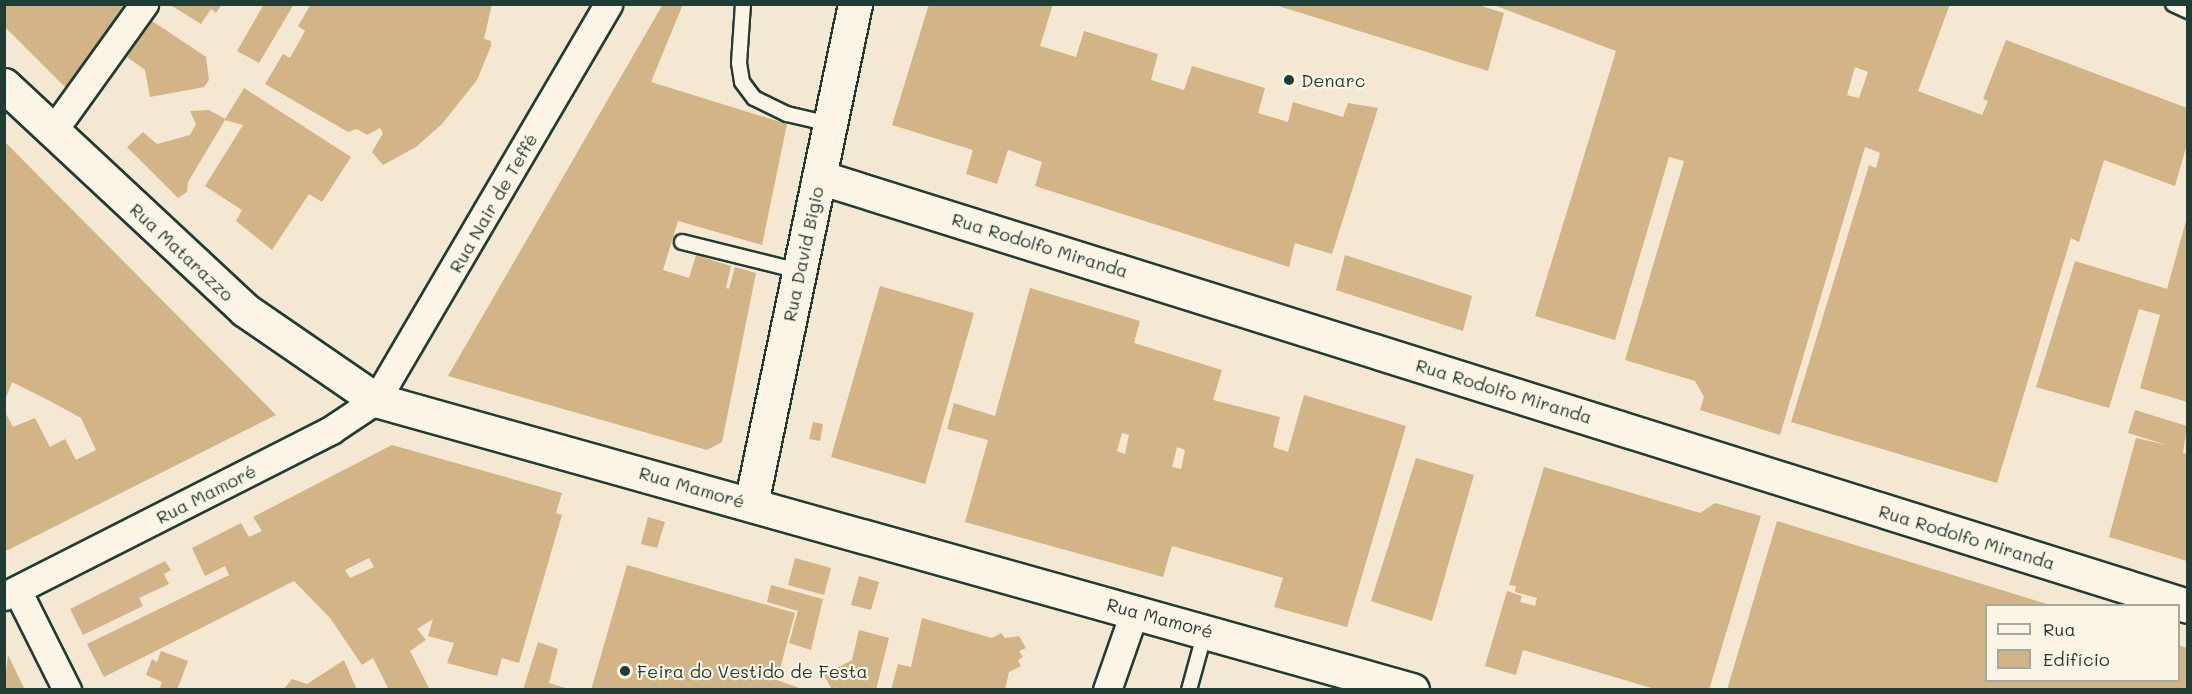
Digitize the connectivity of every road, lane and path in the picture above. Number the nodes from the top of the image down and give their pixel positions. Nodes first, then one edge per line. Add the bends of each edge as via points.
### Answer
1 (144, 4) edge
2 (608, 4) edge
3 (743, 4) edge
4 (855, 4) edge
5 (2173, 4) edge
6 (2187, 11) edge
7 (4, 85) edge
8 (830, 124) junction
9 (52, 132) junction
10 (819, 177) junction
11 (682, 242) dead end
12 (800, 271) junction
13 (376, 400) junction
14 (751, 504) junction
15 (10, 593) edge
16 (2187, 606) edge
17 (1136, 610) junction
18 (1206, 630) junction
19 (67, 690) edge
20 (1107, 690) edge
21 (1189, 690) edge
22 (1412, 690) edge

1 - 9 street
2 - 13 street, Rua Nair de Teffé
3 - 8 lane via 739,63 742,82 754,98 787,114
4 - 8 street, Rua David Bigio
5 - 6 lane
7 - 9 street, Rua Matarazzo
8 - 10 street, Rua David Bigio
9 - 13 street, Rua Matarazzo via 244,309
10 - 12 street, Rua David Bigio
10 - 16 street, Rua Rodolfo Miranda
11 - 12 lane
12 - 14 street, Rua David Bigio
13 - 14 street, Rua Mamoré
13 - 15 street, Rua Mamoré via 331,430
14 - 17 street, Rua Mamoré
15 - 19 street
17 - 18 street, Rua Mamoré
17 - 20 street
18 - 21 lane
18 - 22 street, Rua Mamoré

